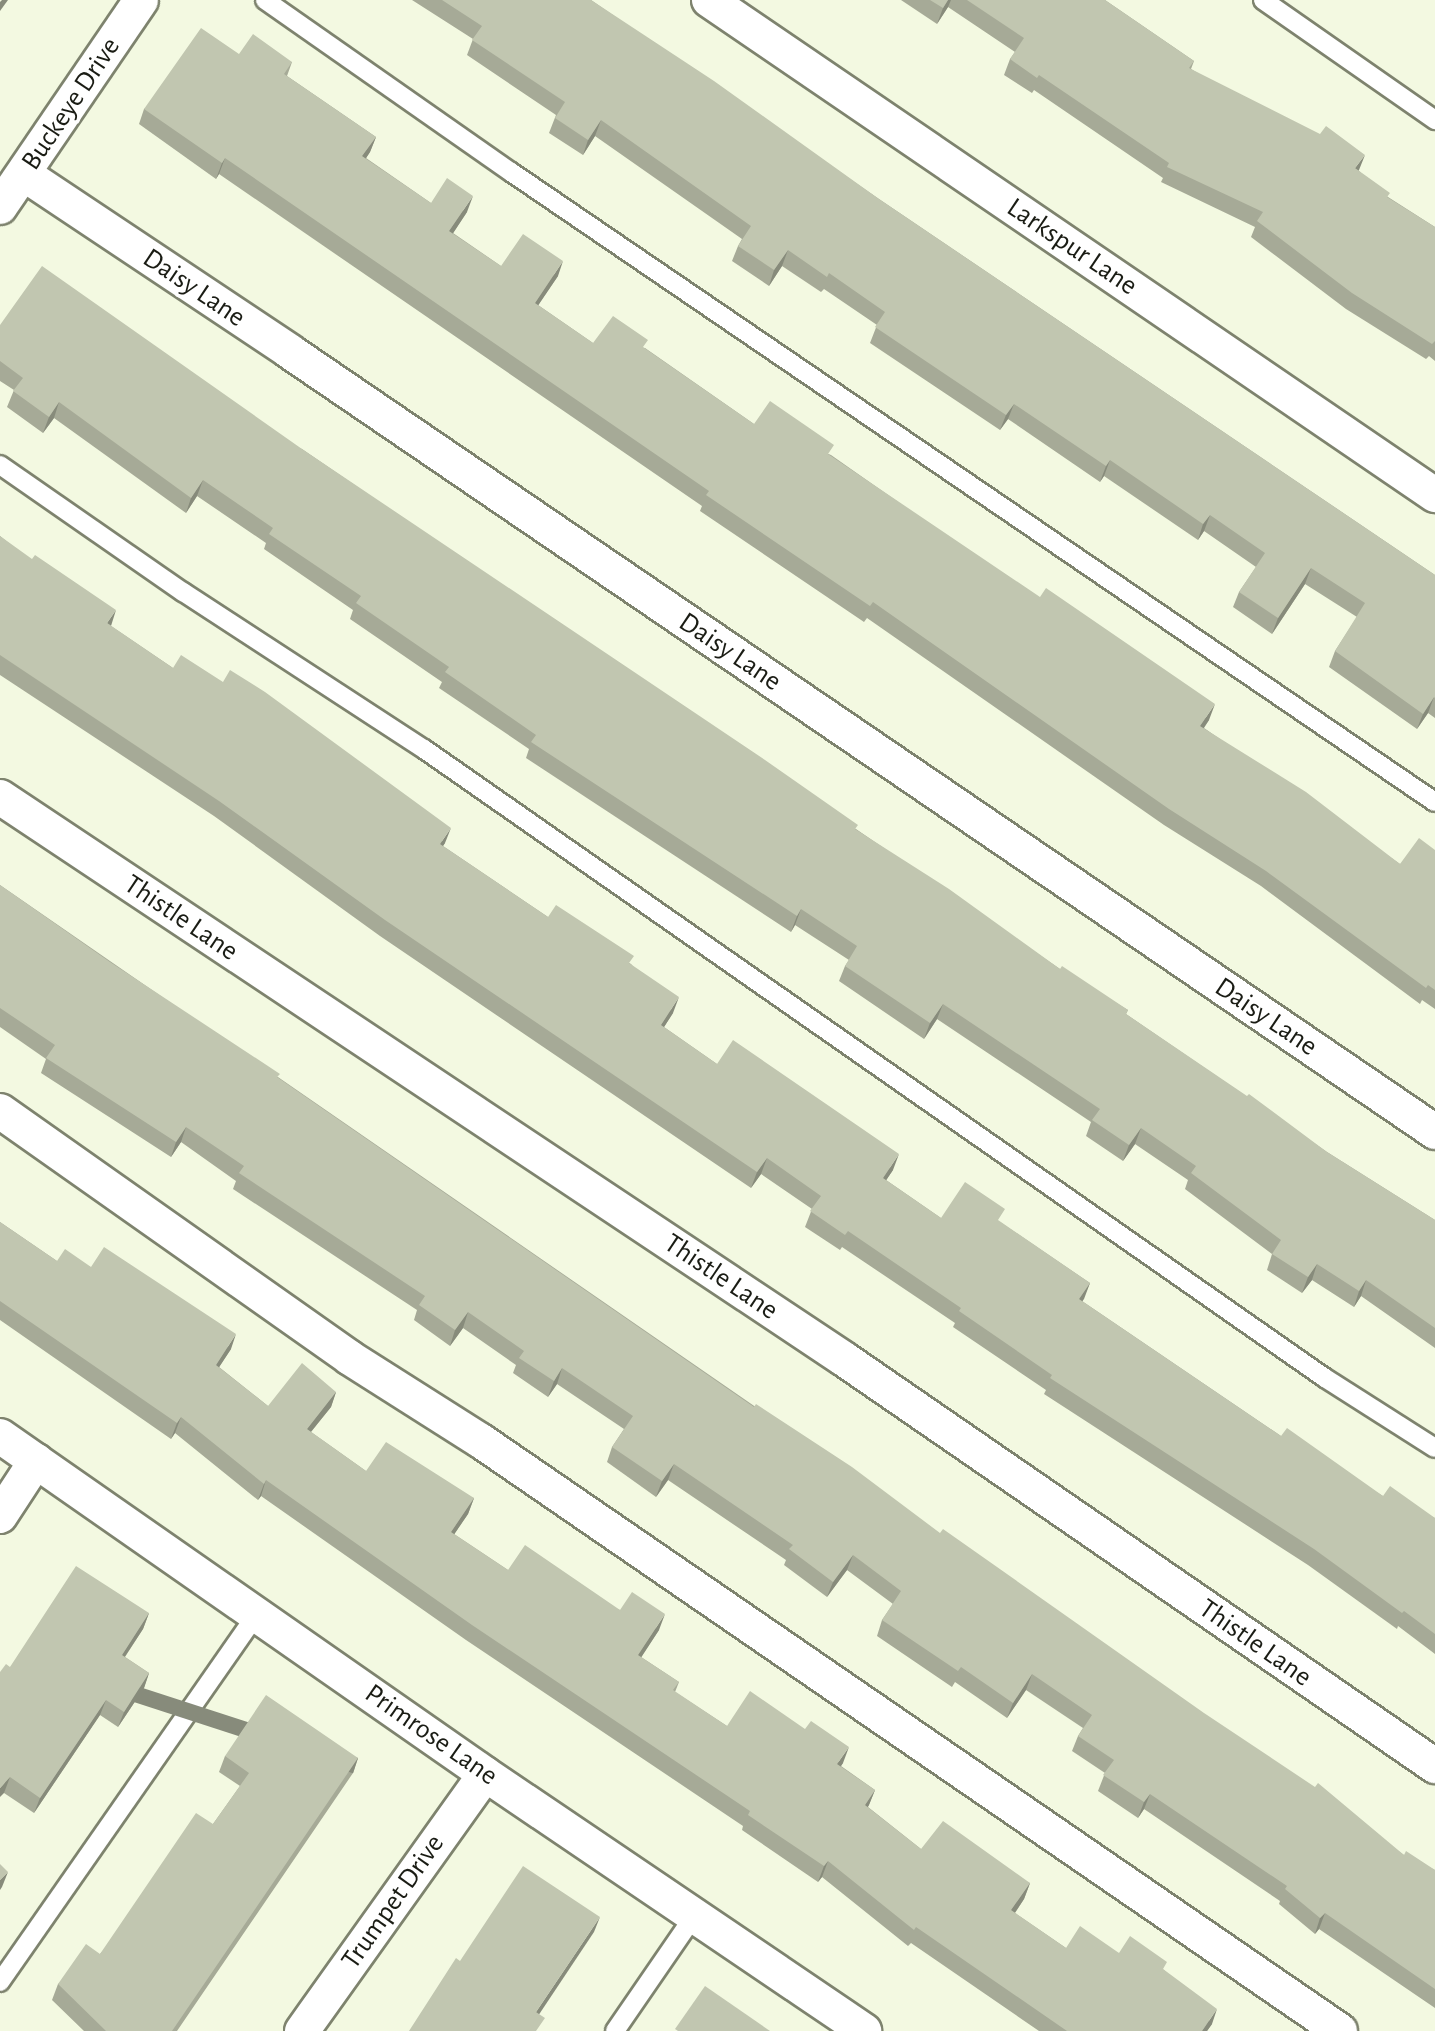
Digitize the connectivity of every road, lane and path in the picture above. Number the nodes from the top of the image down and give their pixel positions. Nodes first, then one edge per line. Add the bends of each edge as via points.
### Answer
1 (141, 0) edge
2 (265, 0) edge
3 (709, 0) edge
4 (1263, 0) edge
5 (1435, 120) edge
6 (24, 174) junction
7 (0, 207) edge
8 (0, 465) edge
9 (1435, 495) edge
10 (0, 797) edge
11 (1435, 802) edge
12 (0, 1111) edge
13 (1435, 1132) edge
14 (0, 1436) edge
15 (1435, 1448) edge
16 (36, 1461) junction
17 (0, 1516) edge
18 (257, 1614) junction
19 (1435, 1766) edge
20 (485, 1774) junction
21 (694, 1916) junction
22 (0, 1982) edge
23 (302, 2031) edge
24 (615, 2031) edge
25 (864, 2031) edge
26 (1340, 2031) edge

1 - 6 street, Buckeye Drive
2 - 11 lane
3 - 9 street, Larkspur Lane
4 - 5 lane
6 - 7 street, Buckeye Drive
6 - 13 street, Daisy Lane
8 - 15 lane via 449,766 1325,1378
10 - 19 street, Thistle Lane via 844,1359
12 - 26 street via 350,1358 481,1441
14 - 16 street, Primrose Lane
16 - 17 street
16 - 18 street, Primrose Lane
18 - 20 street, Primrose Lane
18 - 22 lane
20 - 21 street, Primrose Lane
20 - 23 street, Trumpet Drive
21 - 24 lane
21 - 25 street, Primrose Lane

